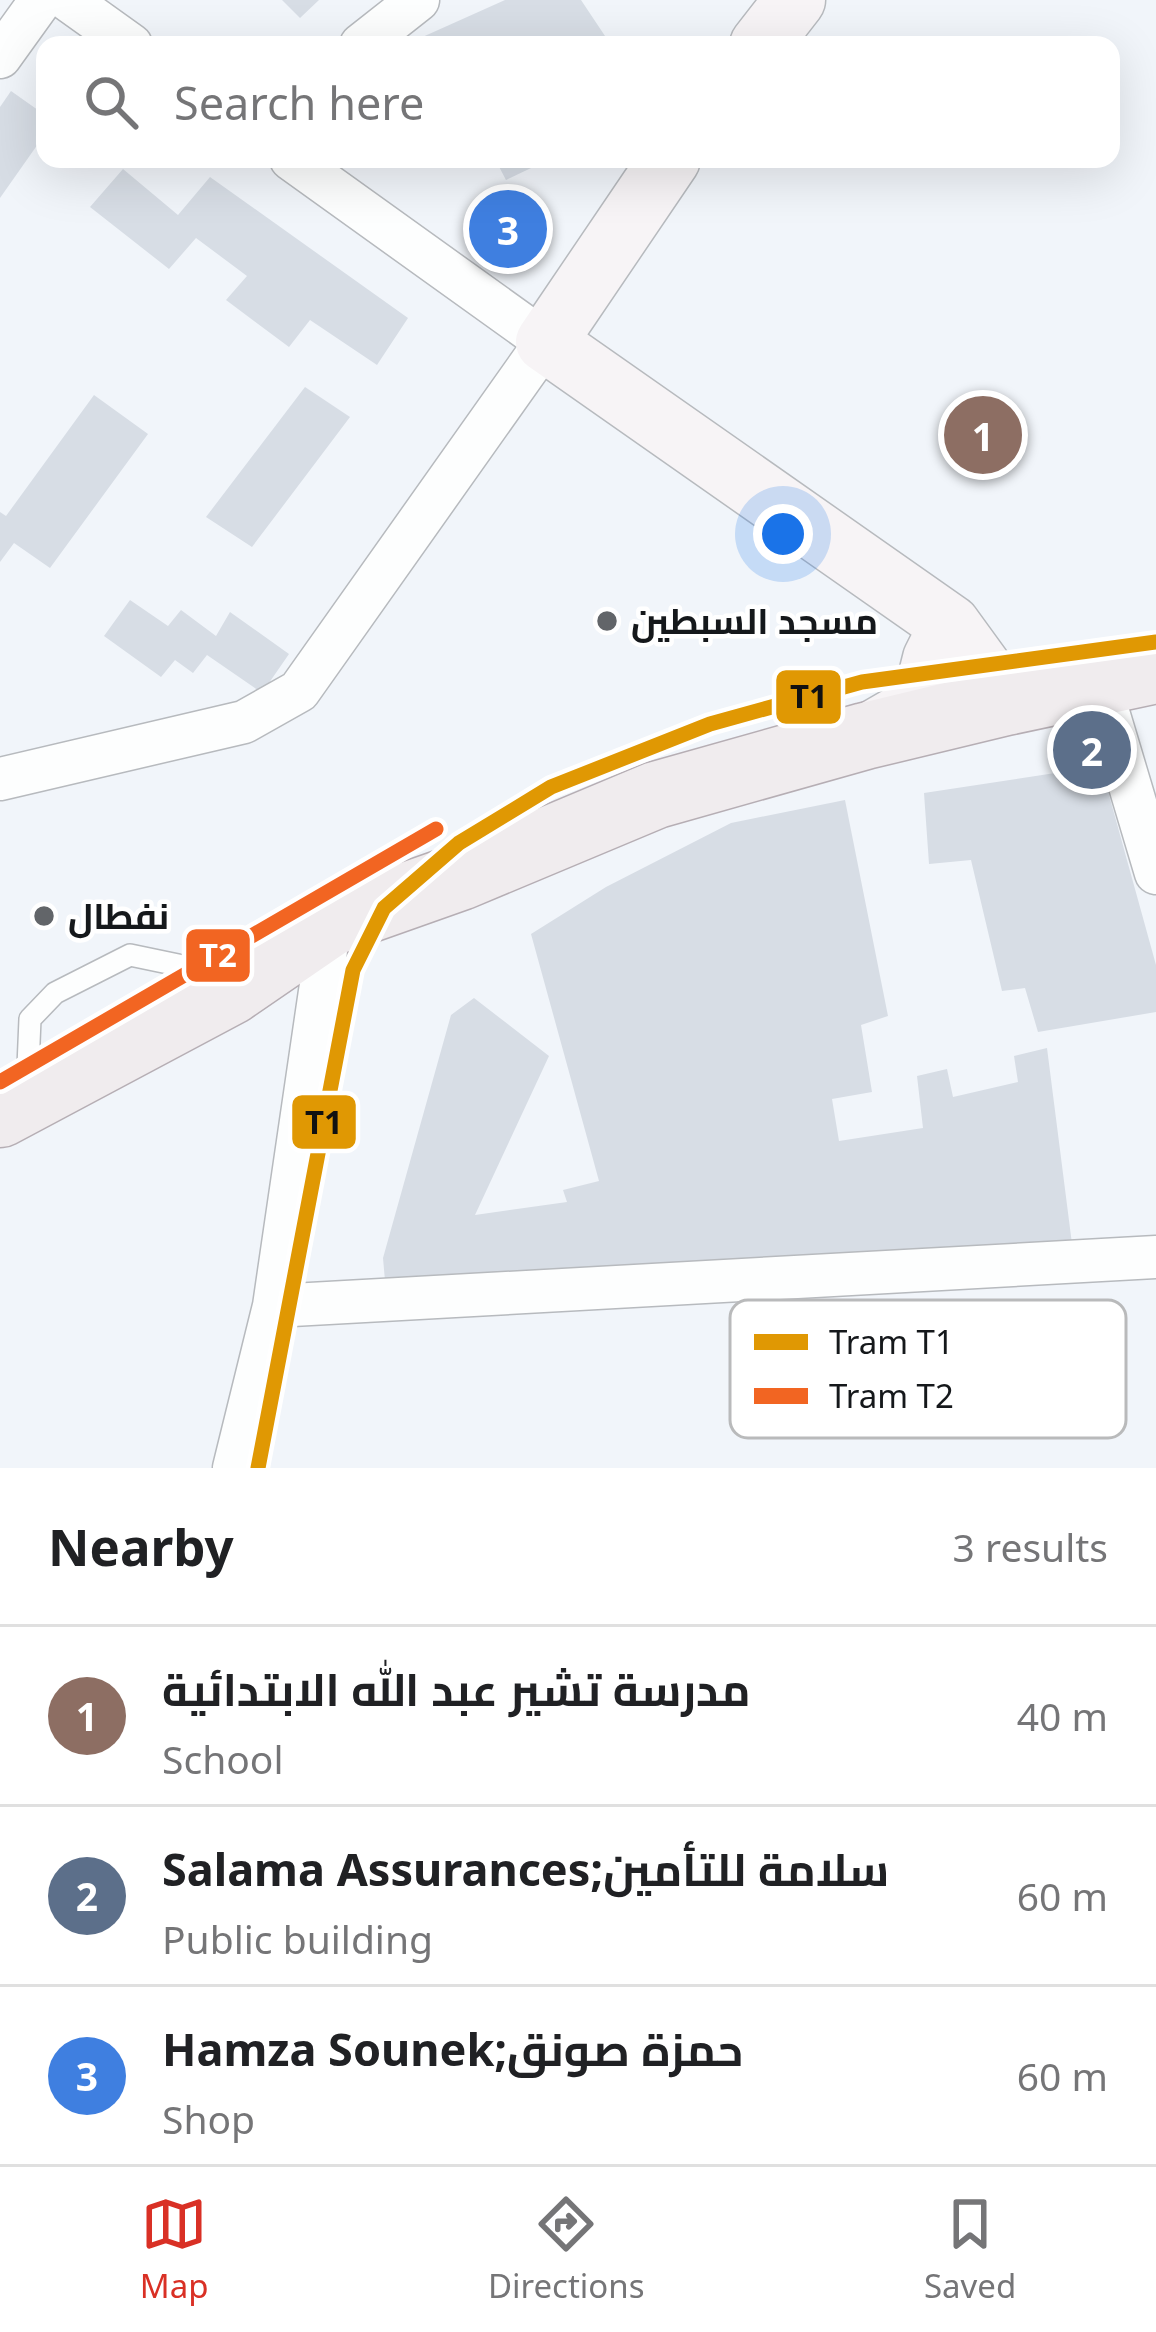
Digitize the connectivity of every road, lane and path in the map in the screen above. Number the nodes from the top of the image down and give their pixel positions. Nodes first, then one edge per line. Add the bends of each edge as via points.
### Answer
1 (418, 0) edge
2 (795, 0) edge
3 (66, 1) edge
4 (118, 36) edge
5 (372, 36) edge
6 (767, 36) edge
7 (0, 57) edge
8 (304, 168) edge
9 (664, 168) edge
10 (546, 342) junction
11 (950, 625) junction
12 (1127, 676) edge
13 (1006, 702) junction
14 (865, 736) junction
15 (0, 779) edge
16 (1156, 873) edge
17 (331, 923) junction
18 (14, 1107) edge
19 (1156, 1257) edge
20 (274, 1306) junction
21 (234, 1468) edge

1 - 5 street
2 - 6 street
3 - 4 street
3 - 7 street
8 - 10 street
9 - 10 street
10 - 11 street
10 - 15 street via 298,691 244,722
11 - 13 street
11 - 14 street via 922,703
12 - 13 main road
12 - 16 street
13 - 14 main road
14 - 17 main road via 656,795
17 - 18 main road via 231,992
17 - 20 street
19 - 20 street
20 - 21 street

